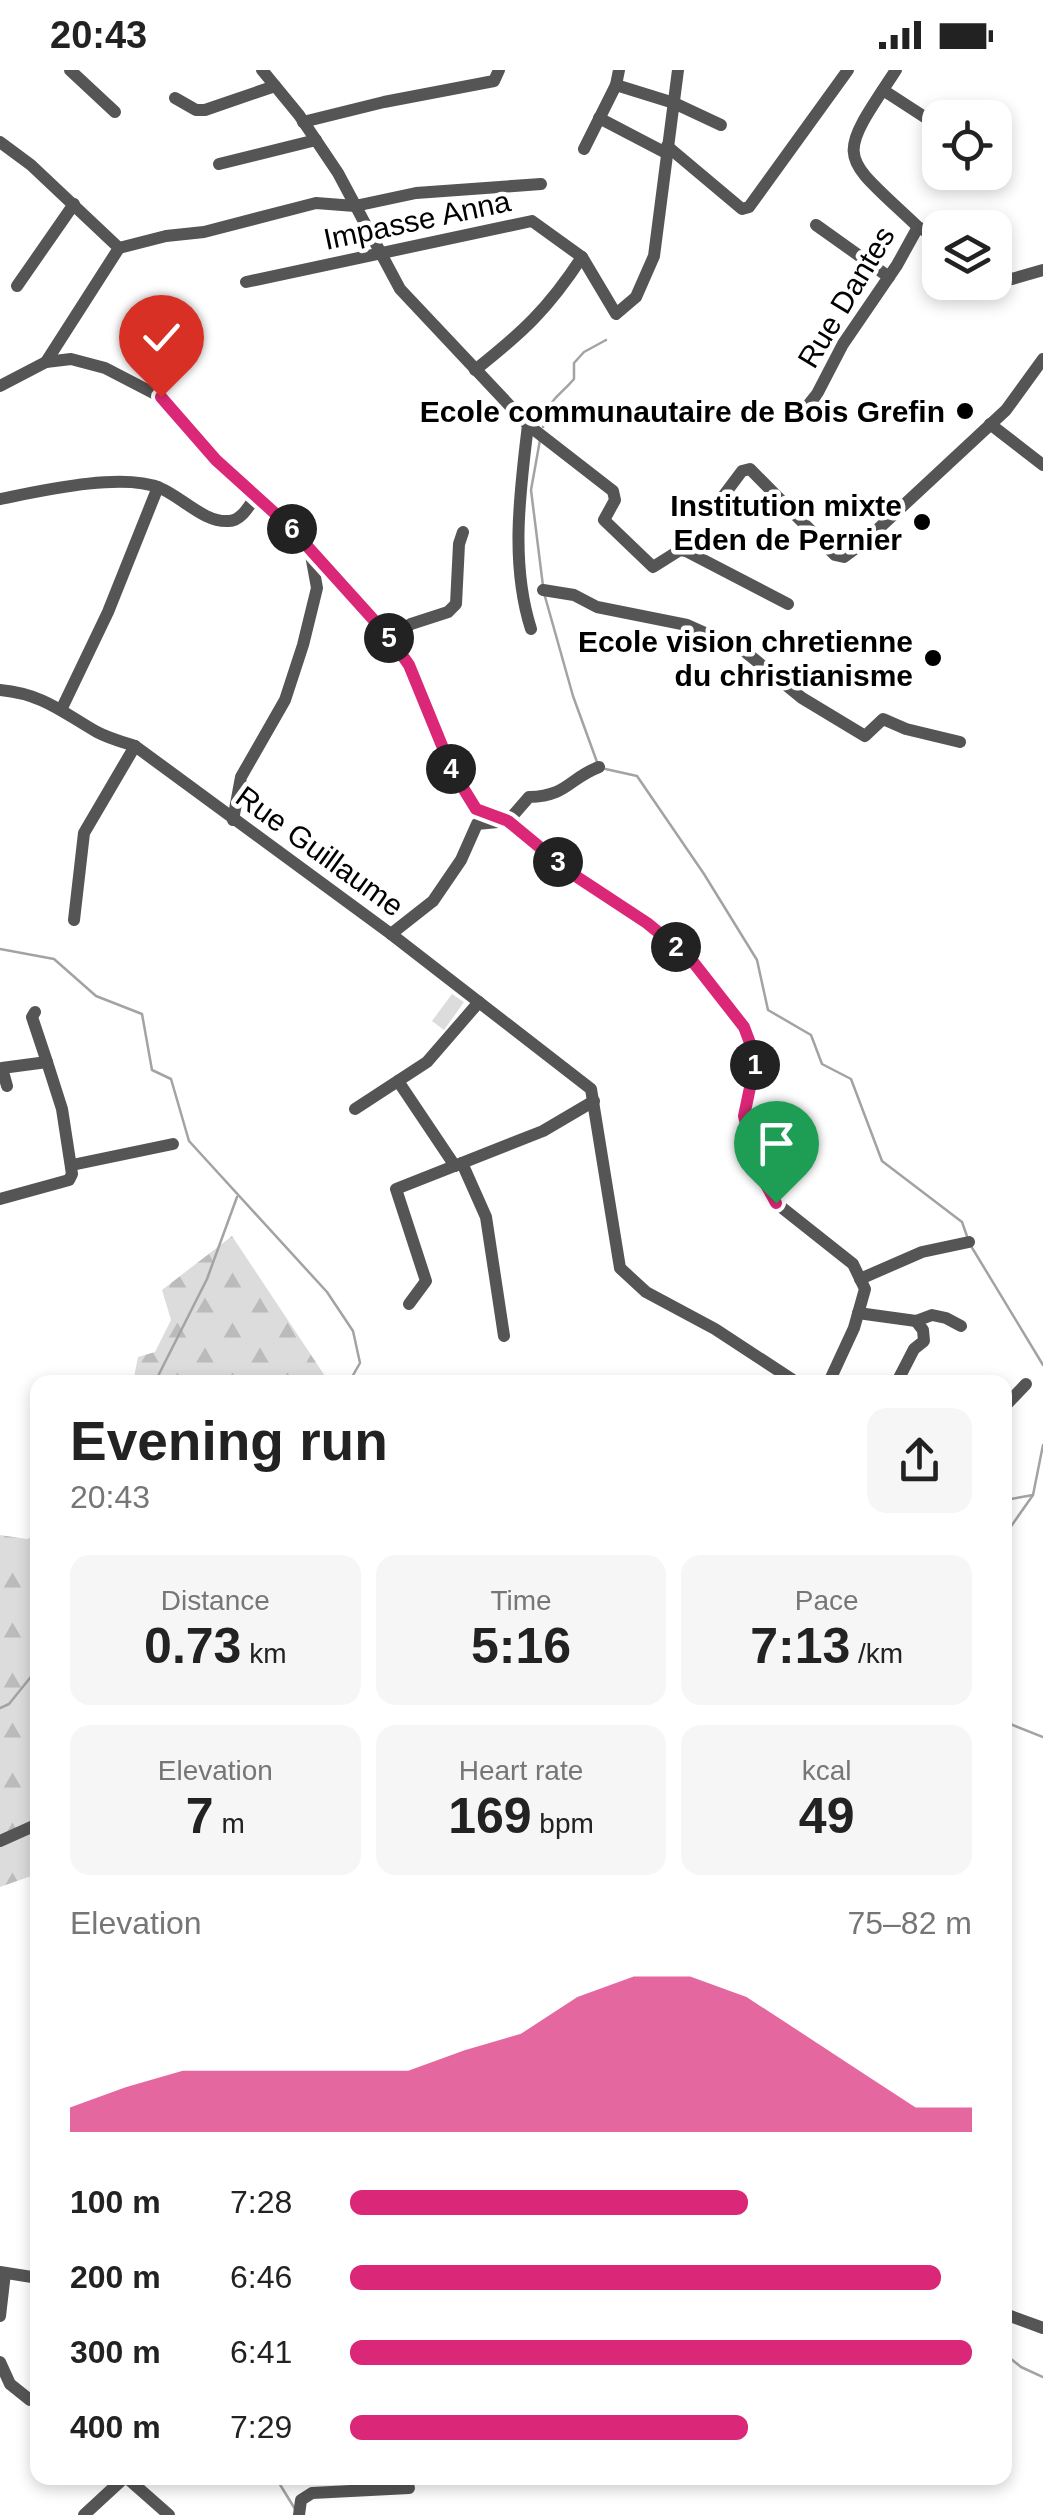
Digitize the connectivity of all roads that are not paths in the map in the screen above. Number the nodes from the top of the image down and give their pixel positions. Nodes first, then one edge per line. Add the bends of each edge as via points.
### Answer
1 (70, 70) edge
2 (262, 70) edge
3 (498, 70) edge
4 (619, 70) edge
5 (678, 70) edge
6 (848, 70) edge
7 (896, 70) edge
8 (616, 85) junction
9 (275, 86) junction
10 (883, 90) junction
11 (175, 98) dead end
12 (674, 103) junction
13 (115, 112) dead end
14 (922, 116) edge
15 (599, 118) junction
16 (303, 122) junction
17 (721, 125) dead end
18 (316, 140) junction
19 (0, 142) edge
20 (584, 149) dead end
21 (666, 150) junction
22 (219, 164) dead end
23 (541, 184) dead end
24 (74, 204) junction
25 (356, 206) junction
26 (816, 225) dead end
27 (918, 226) junction
28 (922, 228) edge
29 (119, 248) junction
30 (382, 255) junction
31 (582, 258) junction
32 (1043, 270) edge
33 (889, 277) junction
34 (1012, 279) edge
35 (246, 282) dead end
36 (17, 286) dead end
37 (1043, 359) edge
38 (46, 362) junction
39 (475, 370) junction
40 (0, 386) edge
41 (801, 414) dead end
42 (528, 424) junction
43 (990, 424) junction
44 (1043, 465) edge
45 (158, 487) junction
46 (256, 496) junction
47 (0, 499) edge
48 (714, 507) dead end
49 (463, 532) dead end
50 (310, 552) junction
51 (543, 590) dead end
52 (788, 604) dead end
53 (531, 629) dead end
54 (390, 638) junction
55 (0, 690) edge
56 (62, 708) junction
57 (960, 742) dead end
58 (135, 746) junction
59 (599, 767) dead end
60 (233, 820) junction
61 (508, 821) junction
62 (74, 920) dead end
63 (391, 934) junction
64 (479, 1002) junction
65 (35, 1012) dead end
66 (47, 1062) junction
67 (398, 1080) junction
68 (7, 1086) dead end
69 (592, 1095) junction
70 (354, 1109) dead end
71 (174, 1144) dead end
72 (458, 1165) junction
73 (72, 1166) junction
74 (0, 1199) edge
75 (969, 1242) dead end
76 (860, 1279) junction
77 (409, 1304) dead end
78 (858, 1313) junction
79 (916, 1322) junction
80 (961, 1326) dead end
81 (504, 1336) dead end
82 (785, 1375) edge
83 (832, 1375) edge
84 (901, 1375) edge
85 (1026, 1384) dead end
86 (1012, 1399) edge
87 (30, 1828) edge
88 (0, 1841) edge
89 (3, 2272) edge
90 (30, 2277) edge
91 (0, 2316) edge
92 (1012, 2317) edge
93 (1043, 2328) edge
94 (0, 2362) edge
95 (30, 2400) dead end
96 (117, 2485) edge
97 (133, 2485) edge
98 (409, 2488) dead end
99 (84, 2515) edge
100 (169, 2515) edge
101 (299, 2515) edge

1 - 13 street
2 - 9 street
3 - 16 street via 494,81
4 - 8 street
5 - 12 street
6 - 21 street via 750,207 742,208
7 - 10 street
8 - 12 street
8 - 15 street
9 - 11 street via 205,110
9 - 16 street
10 - 14 street
10 - 27 street via 851,146 856,165
12 - 17 street
12 - 21 street
15 - 20 street
15 - 21 street
16 - 18 street
18 - 22 street
18 - 25 street
19 - 24 street
21 - 31 street, Impasse Anna via 654,256 636,297 616,314
23 - 25 street via 416,193
24 - 29 street
24 - 36 street
25 - 29 street via 316,202
25 - 30 street
26 - 33 street
27 - 28 street, Rue Dantes
27 - 33 street, Rue Dantes
29 - 38 street
30 - 31 street, Impasse Anna via 532,221
30 - 35 street, Impasse Anna
30 - 39 street via 400,290
31 - 39 street via 553,300
32 - 34 street
33 - 41 street, Rue Dantes
37 - 43 street
38 - 40 street
38 - 46 street via 71,359 105,368 161,397
39 - 42 street
42 - 52 street via 613,491 604,520 653,566 686,550
42 - 53 street via 518,546
43 - 44 street
43 - 48 street via 844,556 746,468
45 - 46 street via 226,522 237,520
45 - 47 street via 60,486
45 - 56 street
46 - 50 street
49 - 54 street via 456,604
50 - 54 street
50 - 60 street via 317,588 303,645 285,700 240,777
51 - 57 street via 687,625 743,650 864,736 883,719
54 - 61 street via 476,809
55 - 56 street, Rue Guillaume
56 - 58 street, Rue Guillaume via 99,733
58 - 60 street, Rue Guillaume
58 - 62 street via 84,833
59 - 61 street via 567,790 530,797
60 - 63 street, Rue Guillaume
61 - 63 street via 476,824 434,902
61 - 76 street via 690,958 744,1027 756,1059 744,1116 758,1170 776,1203 853,1264
63 - 64 street, Rue Guillaume
64 - 67 street via 427,1062
64 - 69 street, Rue Guillaume
65 - 66 street
66 - 68 street via 2,1068
66 - 73 street
67 - 70 street
67 - 72 street
69 - 72 street via 543,1131
69 - 82 street via 620,1268 646,1292
71 - 73 street
72 - 77 street via 396,1189 426,1282
72 - 81 street via 486,1218
73 - 74 street via 69,1180
75 - 76 street via 922,1252
76 - 78 street via 865,1288
78 - 79 street
78 - 83 street
79 - 80 street via 932,1315
79 - 84 street via 924,1340
85 - 86 street
87 - 88 street
89 - 90 street
89 - 91 street
92 - 93 street
94 - 95 street via 10,2384
96 - 99 street
97 - 100 street
98 - 101 street via 312,2493 300,2500

